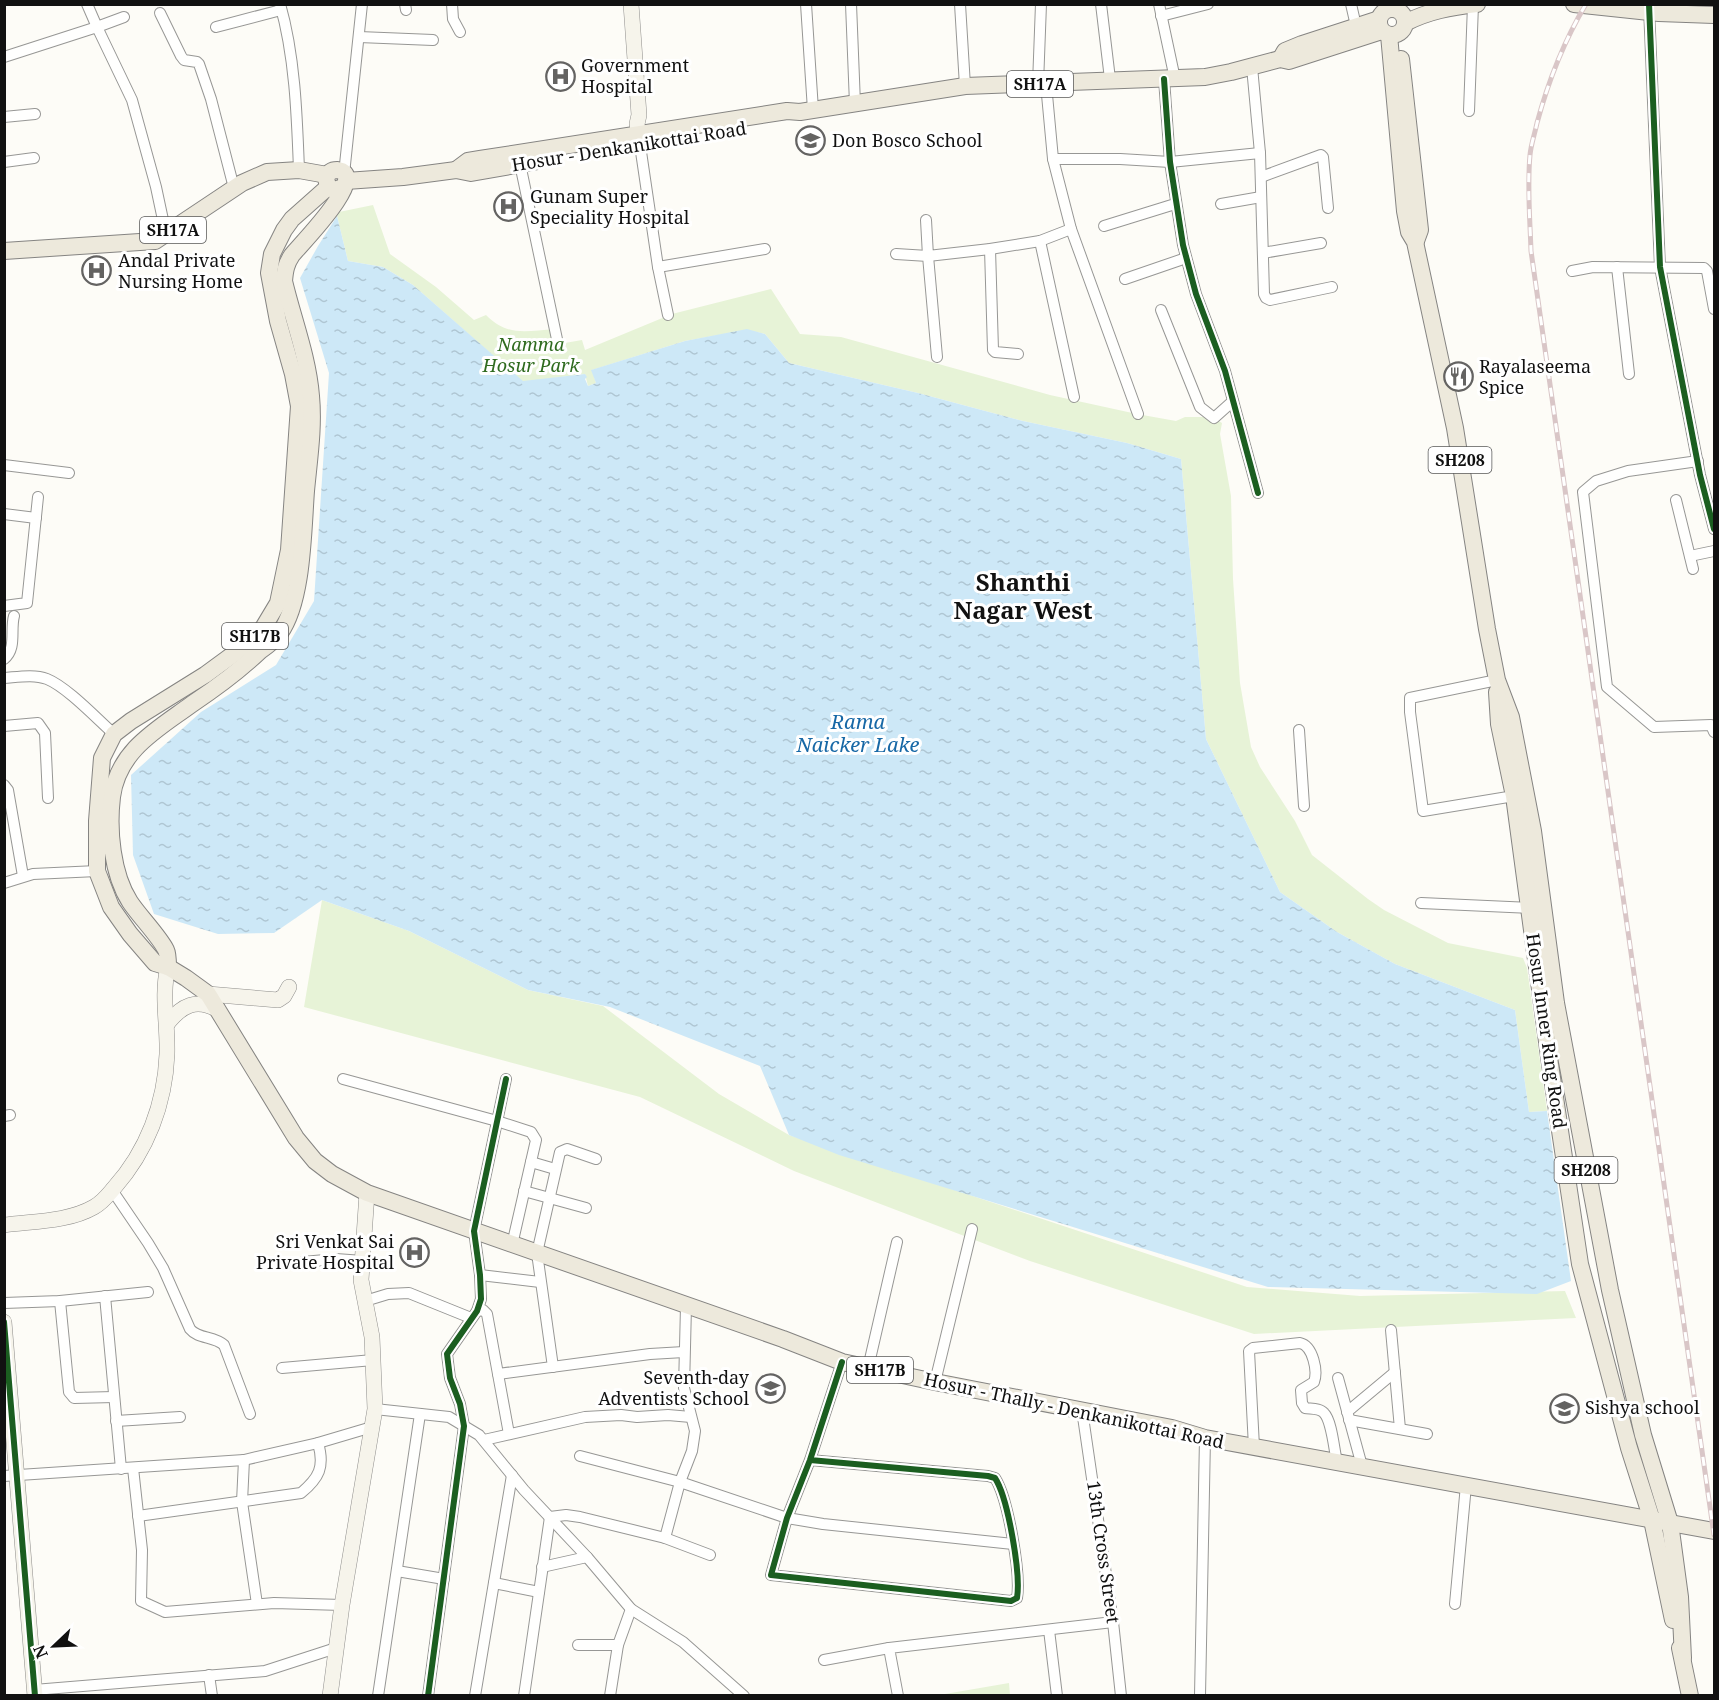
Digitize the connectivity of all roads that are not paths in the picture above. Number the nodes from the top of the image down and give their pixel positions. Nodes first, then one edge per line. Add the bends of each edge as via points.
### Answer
1 (87, 4) edge
2 (362, 4) edge
3 (452, 4) edge
4 (625, 4) edge
5 (631, 4) edge
6 (806, 4) edge
7 (851, 4) edge
8 (960, 4) edge
9 (1041, 4) edge
10 (1101, 4) edge
11 (1208, 4) edge
12 (1351, 4) edge
13 (1418, 4) edge
14 (1574, 4) edge
15 (1692, 4) edge
16 (1475, 5) edge
17 (1714, 6) edge
18 (280, 7) edge
19 (1649, 8) edge
20 (1160, 10) edge
21 (160, 13) dead end
22 (1714, 15) edge
23 (124, 17) dead end
24 (1390, 18) edge
25 (1356, 26) junction
26 (97, 27) junction
27 (216, 27) dead end
28 (460, 32) dead end
29 (359, 37) junction
30 (433, 40) dead end
31 (4, 57) edge
32 (1280, 59) junction
33 (1252, 67) junction
34 (1110, 79) junction
35 (1170, 79) junction
36 (1042, 84) junction
37 (965, 86) junction
38 (855, 104) junction
39 (806, 111) junction
40 (1469, 111) dead end
41 (35, 114) dead end
42 (4, 117) edge
43 (638, 134) junction
44 (1260, 153) junction
45 (34, 158) dead end
46 (1053, 159) junction
47 (4, 162) edge
48 (1170, 162) junction
49 (520, 164) junction
50 (299, 170) junction
51 (456, 170) junction
52 (1261, 177) junction
53 (335, 183) junction
54 (234, 188) junction
55 (1261, 197) junction
56 (1175, 204) junction
57 (1221, 204) dead end
58 (1328, 208) dead end
59 (926, 220) dead end
60 (1104, 226) dead end
61 (1071, 229) junction
62 (166, 234) junction
63 (1040, 241) junction
64 (1321, 243) dead end
65 (765, 249) dead end
66 (990, 249) junction
67 (4, 251) edge
68 (1263, 253) junction
69 (896, 254) dead end
70 (928, 256) junction
71 (1186, 258) junction
72 (658, 267) junction
73 (1617, 267) junction
74 (1660, 267) junction
75 (1572, 271) dead end
76 (1125, 279) dead end
77 (1332, 287) dead end
78 (1714, 309) edge
79 (1161, 310) dead end
80 (668, 315) dead end
81 (558, 344) dead end
82 (1018, 354) dead end
83 (937, 357) dead end
84 (1629, 374) dead end
85 (1074, 397) dead end
86 (1233, 401) junction
87 (1137, 414) dead end
88 (1698, 460) junction
89 (4, 465) edge
90 (69, 473) dead end
91 (1258, 493) dead end
92 (38, 497) dead end
93 (1676, 500) dead end
94 (4, 514) edge
95 (36, 518) junction
96 (1714, 529) edge
97 (1714, 551) edge
98 (1690, 556) junction
99 (1693, 569) dead end
100 (4, 606) edge
101 (14, 616) dead end
102 (4, 661) edge
103 (7, 678) edge
104 (1497, 680) junction
105 (4, 726) edge
106 (1299, 730) dead end
107 (1714, 732) edge
108 (114, 734) junction
109 (4, 785) edge
110 (1514, 796) junction
111 (48, 798) dead end
112 (1304, 806) dead end
113 (97, 871) junction
114 (28, 875) junction
115 (4, 883) edge
116 (1421, 903) dead end
117 (1529, 908) junction
118 (168, 967) junction
119 (289, 987) dead end
120 (208, 994) junction
121 (218, 1010) junction
122 (167, 1024) junction
123 (343, 1079) dead end
124 (506, 1079) dead end
125 (497, 1121) junction
126 (596, 1159) dead end
127 (531, 1162) junction
128 (555, 1169) junction
129 (112, 1190) junction
130 (524, 1191) junction
131 (367, 1193) junction
132 (549, 1196) junction
133 (586, 1208) dead end
134 (4, 1225) edge
135 (972, 1228) dead end
136 (474, 1231) junction
137 (897, 1242) dead end
138 (512, 1245) junction
139 (537, 1253) junction
140 (363, 1261) junction
141 (303, 1262) dead end
142 (480, 1275) junction
143 (540, 1282) junction
144 (148, 1292) dead end
145 (105, 1296) junction
146 (60, 1301) junction
147 (365, 1301) junction
148 (4, 1303) edge
149 (686, 1306) junction
150 (474, 1315) junction
151 (4, 1322) edge
152 (1391, 1330) dead end
153 (1619, 1330) junction
154 (1598, 1335) junction
155 (684, 1352) junction
156 (373, 1360) junction
157 (842, 1362) junction
158 (553, 1367) junction
159 (282, 1368) dead end
160 (868, 1368) junction
161 (1395, 1372) junction
162 (498, 1374) junction
163 (1338, 1378) dead end
164 (935, 1382) junction
165 (114, 1398) junction
166 (375, 1409) junction
167 (1082, 1410) junction
168 (250, 1414) dead end
169 (420, 1414) junction
170 (1348, 1416) junction
171 (180, 1417) dead end
172 (691, 1417) junction
173 (116, 1421) junction
174 (464, 1426) junction
175 (372, 1427) junction
176 (1400, 1429) junction
177 (509, 1434) junction
178 (1426, 1434) dead end
179 (1205, 1438) junction
180 (484, 1440) junction
181 (318, 1443) junction
182 (1254, 1447) junction
183 (580, 1456) dead end
184 (244, 1460) junction
185 (810, 1460) junction
186 (1337, 1462) junction
187 (1362, 1466) junction
188 (133, 1468) junction
189 (121, 1469) junction
190 (11, 1475) edge
191 (512, 1475) junction
192 (680, 1482) junction
193 (1466, 1485) junction
194 (243, 1502) junction
195 (138, 1516) junction
196 (550, 1517) junction
197 (787, 1518) junction
198 (1652, 1520) junction
199 (1670, 1523) junction
200 (1714, 1531) edge
201 (665, 1538) junction
202 (1013, 1544) junction
203 (710, 1555) dead end
204 (587, 1557) junction
205 (542, 1567) junction
206 (396, 1571) junction
207 (444, 1579) junction
208 (494, 1583) junction
209 (539, 1592) junction
210 (257, 1604) junction
211 (342, 1605) junction
212 (1455, 1605) dead end
213 (631, 1610) junction
214 (1113, 1622) junction
215 (1049, 1630) junction
216 (578, 1645) dead end
217 (618, 1645) junction
218 (336, 1648) junction
219 (889, 1648) junction
220 (1683, 1658) junction
221 (824, 1660) dead end
222 (209, 1676) junction
223 (34, 1693) edge
224 (738, 1693) edge
225 (212, 1695) edge
226 (330, 1695) edge
227 (378, 1695) edge
228 (428, 1695) edge
229 (475, 1695) edge
230 (524, 1695) edge
231 (610, 1695) edge
232 (898, 1695) edge
233 (1057, 1695) edge
234 (1121, 1695) edge
235 (1200, 1695) edge
236 (1690, 1695) edge

1 - 26 street
2 - 29 street
3 - 28 street via 453,19
4 - 43 street via 631,114
5 - 43 street
6 - 39 street
7 - 38 street
8 - 37 street
9 - 36 street
10 - 34 street
11 - 20 street
12 - 25 street
13 - 24 main road, Hosur - Denkanikottai Road / SH17A
14 - 19 main road
15 - 17 main road
16 - 24 main road, Hosur - Denkanikottai Road / SH17A
16 - 40 street
18 - 27 street
18 - 50 street via 297,116
19 - 22 main road
19 - 74 street
20 - 35 street
21 - 54 street via 184,60 199,64
23 - 26 street
24 - 25 main road, Hosur - Denkanikottai Road / SH17A
24 - 32 main road, Hosur - Denkanikottai Road / SH17A via 1289,61
24 - 104 main road, Hosur Inner Ring Road / SH208 via 1405,211 1455,428
25 - 32 main road, Hosur - Denkanikottai Road / SH17A via 1285,51
26 - 31 street
26 - 62 street via 132,100
29 - 30 street
29 - 53 street
32 - 33 main road, Hosur - Denkanikottai Road / SH17A
33 - 35 main road, Hosur - Denkanikottai Road / SH17A via 1220,75
33 - 44 street
34 - 35 main road, Hosur - Denkanikottai Road / SH17A
34 - 36 main road, Hosur - Denkanikottai Road / SH17A
35 - 48 street
36 - 37 main road, Hosur - Denkanikottai Road / SH17A
36 - 46 street
37 - 38 main road, Hosur - Denkanikottai Road / SH17A
38 - 39 main road, Hosur - Denkanikottai Road / SH17A
39 - 43 main road, Hosur - Denkanikottai Road / SH17A via 788,122
41 - 42 street
43 - 49 main road, Hosur - Denkanikottai Road / SH17A
43 - 51 main road, Hosur - Denkanikottai Road / SH17A via 468,161
43 - 72 street
44 - 48 street
44 - 52 street
45 - 47 street
46 - 48 street
46 - 61 street
48 - 56 street
49 - 51 main road, Hosur - Denkanikottai Road / SH17A via 471,173
49 - 81 street
50 - 53 main road, Hosur - Denkanikottai Road / SH17A
50 - 54 main road, Hosur - Denkanikottai Road / SH17A via 267,172
51 - 53 main road, Hosur - Denkanikottai Road / SH17A
52 - 55 street
52 - 58 street via 1321,155
53 - 108 main road, Hosur - Thally - Denkanikottai Road / SH17B via 292,219 272,254 269,273 299,406 290,550 278,603 263,628 235,653
53 - 118 main road, SH17B via 335,207 285,267 284,281 311,393 313,419 293,605 280,633 267,646 135,747 120,770 112,796 115,862 122,887 167,950
54 - 62 main road, Hosur - Denkanikottai Road / SH17A
55 - 57 street
55 - 68 street
56 - 60 street
56 - 71 street
59 - 70 street
61 - 63 street
61 - 87 street
62 - 67 main road, Hosur - Denkanikottai Road / SH17A via 155,241
63 - 66 street
63 - 85 street
64 - 68 street
65 - 72 street
66 - 70 street
66 - 82 street via 993,350
68 - 77 street via 1264,294 1270,300
69 - 70 street
70 - 83 street
71 - 76 street
71 - 86 street
72 - 80 street
73 - 74 street
73 - 75 street
73 - 84 street
74 - 78 street via 1704,268
74 - 88 street
79 - 86 street via 1200,407 1214,418
86 - 91 street
88 - 96 street
88 - 107 street via 1628,471 1596,481 1583,492 1607,687 1654,727 1711,725
89 - 90 street
92 - 95 street
93 - 98 street
94 - 95 street
95 - 100 street via 27,603
97 - 98 street
98 - 99 street
101 - 102 street via 12,648
102 - 103 street
103 - 108 street via 46,678
104 - 110 main road, Hosur Inner Ring Road / SH208 via 1499,724
104 - 110 street via 1410,698 1423,811
104 - 153 main road, Hosur Inner Ring Road / SH208 via 1511,717 1533,831 1556,1004
105 - 111 street via 38,723 42,727
106 - 112 street
108 - 113 main road, Hosur - Thally - Denkanikottai Road / SH17B via 102,758
109 - 114 street
110 - 117 main road, Hosur Inner Ring Road / SH208
113 - 114 street
113 - 118 main road, Hosur - Thally - Denkanikottai Road / SH17B via 111,907 130,934 155,963
114 - 115 street
116 - 117 street
117 - 154 main road, Hosur Inner Ring Road / SH208 via 1580,1264
118 - 120 main road, Hosur - Thally - Denkanikottai Road / SH17B
118 - 122 street
119 - 120 street via 279,1000
120 - 121 main road, Hosur - Thally - Denkanikottai Road / SH17B
121 - 122 street via 196,1004 180,1011
121 - 131 main road, Hosur - Thally - Denkanikottai Road / SH17B via 296,1138 315,1161
122 - 129 street via 165,1081 159,1105 142,1151
123 - 125 street
124 - 125 street
125 - 127 street via 535,1136
125 - 136 street
126 - 128 street via 567,1149 558,1154
127 - 128 street
127 - 130 street
128 - 132 street
129 - 134 street via 95,1207 81,1213
129 - 168 street via 163,1268 190,1329 224,1345
130 - 132 street
130 - 138 street
131 - 136 main road, Hosur - Thally - Denkanikottai Road / SH17B
131 - 140 street
132 - 133 street
132 - 139 street
135 - 164 street
136 - 138 main road, Hosur - Thally - Denkanikottai Road / SH17B
136 - 142 street
137 - 160 street
138 - 139 main road, Hosur - Thally - Denkanikottai Road / SH17B
139 - 143 street
139 - 149 main road, Hosur - Thally - Denkanikottai Road / SH17B
140 - 141 street
140 - 147 street
142 - 143 street
142 - 150 street via 481,1299
143 - 158 street
144 - 145 street
145 - 146 street
145 - 165 street
146 - 148 street
146 - 165 street via 69,1392 74,1398
147 - 150 street via 409,1293
147 - 156 street
149 - 155 street
149 - 157 main road, Hosur - Thally - Denkanikottai Road / SH17B
150 - 162 street via 483,1310 488,1314
150 - 174 street via 447,1354
151 - 190 street
152 - 161 street
153 - 154 main road
153 - 199 main road, Hosur Inner Ring Road / SH208 via 1643,1435
154 - 198 main road, Hosur Inner Ring Road / SH208
155 - 158 street
155 - 172 street via 684,1388
156 - 159 street
156 - 166 street
157 - 160 main road, Hosur - Thally - Denkanikottai Road / SH17B
157 - 185 street
158 - 162 street
160 - 164 main road, Hosur - Thally - Denkanikottai Road / SH17B
161 - 170 street
161 - 176 street
162 - 177 street
163 - 170 street
164 - 167 main road, Hosur - Thally - Denkanikottai Road / SH17B
165 - 173 street
166 - 169 street
166 - 175 street
167 - 179 main road, Hosur - Thally - Denkanikottai Road / SH17B
167 - 214 street, 13th Cross Street
169 - 174 street via 448,1417
169 - 206 street
170 - 176 street
170 - 187 street
171 - 173 street
172 - 177 street via 585,1417
172 - 192 street via 695,1431
173 - 189 street
174 - 180 street
174 - 207 street
175 - 181 street
175 - 211 street
176 - 178 street
177 - 180 street
179 - 182 main road, Hosur - Thally - Denkanikottai Road / SH17B
179 - 235 street
180 - 191 street
181 - 184 street
181 - 194 street via 322,1458 319,1470 314,1482 301,1493
182 - 186 main road, Hosur - Thally - Denkanikottai Road / SH17B
182 - 186 street via 1249,1351 1300,1343 1310,1349 1316,1377 1301,1390 1302,1404 1326,1414
183 - 192 street
184 - 188 street
184 - 194 street
185 - 197 street
185 - 202 street via 995,1478
186 - 187 main road, Hosur - Thally - Denkanikottai Road / SH17B
187 - 193 main road, Hosur - Thally - Denkanikottai Road / SH17B
188 - 189 street
188 - 195 street
189 - 190 street
190 - 223 street
191 - 196 street
191 - 208 street
192 - 197 street
192 - 201 street
193 - 198 main road, Hosur - Thally - Denkanikottai Road / SH17B
193 - 212 street
194 - 195 street
194 - 210 street
195 - 210 street via 141,1601 165,1612
196 - 201 street via 566,1515
196 - 204 street
196 - 205 street
197 - 202 street
197 - 202 street via 771,1575 1015,1600
198 - 199 main road, Hosur - Thally - Denkanikottai Road / SH17B
198 - 220 main road, Hosur Inner Ring Road / SH208
199 - 200 main road, Hosur - Thally - Denkanikottai Road / SH17B
199 - 220 main road, Hosur Inner Ring Road / SH208
201 - 203 street
204 - 205 street
204 - 213 street
205 - 209 street
206 - 207 street
206 - 227 street
207 - 228 street
208 - 209 street
208 - 229 street
209 - 230 street
210 - 211 street
211 - 218 street
213 - 217 street
213 - 224 street via 683,1642
214 - 215 street
214 - 234 street, 13th Cross Street
215 - 219 street
215 - 233 street
216 - 217 street
217 - 231 street
218 - 222 street via 265,1671
218 - 226 street
219 - 221 street
219 - 232 street
220 - 236 main road, Hosur Inner Ring Road / SH208
222 - 223 street
222 - 225 street

